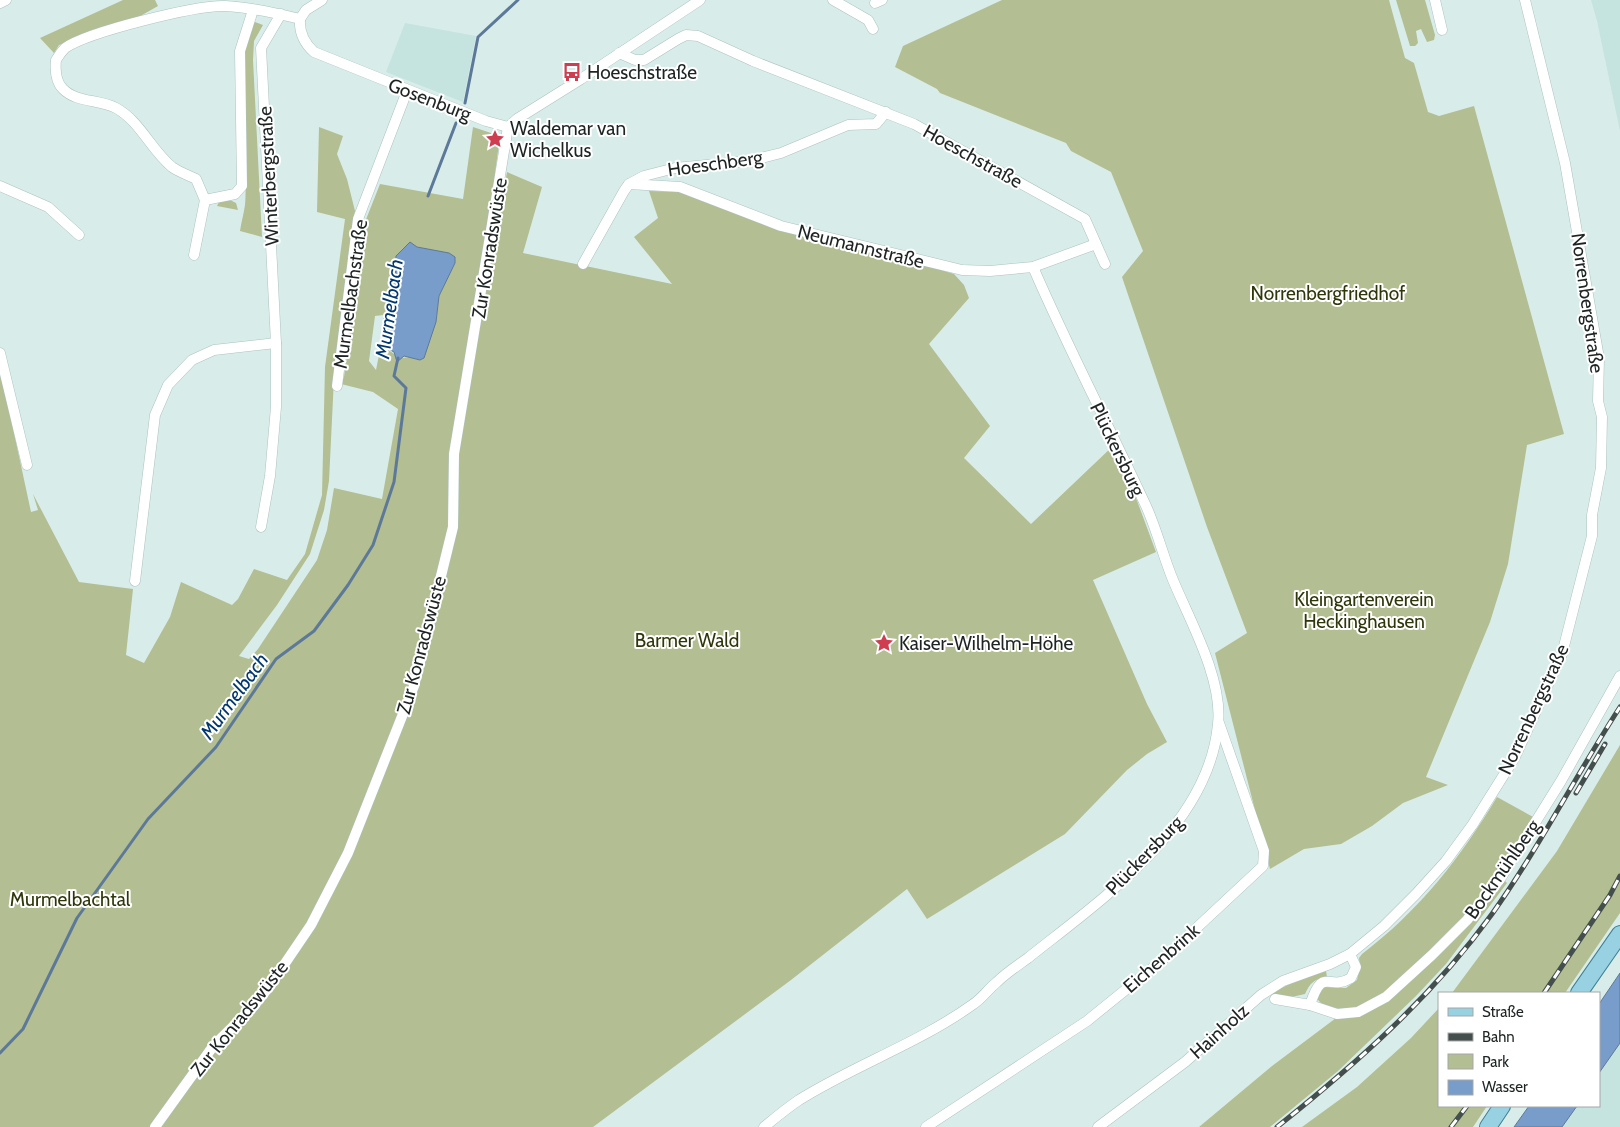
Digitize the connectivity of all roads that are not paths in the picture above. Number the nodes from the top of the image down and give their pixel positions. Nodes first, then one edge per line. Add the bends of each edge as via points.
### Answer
1 (6, 0) edge
2 (322, 0) edge
3 (700, 0) edge
4 (833, 0) edge
5 (1435, 0) edge
6 (1525, 0) edge
7 (0, 3) edge
8 (253, 10) junction
9 (280, 14) junction
10 (300, 19) junction
11 (873, 30) dead end
12 (1442, 30) dead end
13 (619, 53) junction
14 (407, 91) junction
15 (886, 112) junction
16 (508, 127) junction
17 (630, 184) junction
18 (0, 186) edge
19 (205, 200) junction
20 (79, 235) dead end
21 (1096, 244) junction
22 (194, 255) dead end
23 (583, 264) dead end
24 (1104, 264) dead end
25 (1033, 267) junction
26 (276, 343) junction
27 (0, 353) edge
28 (338, 386) dead end
29 (27, 464) dead end
30 (261, 527) dead end
31 (135, 581) dead end
32 (1620, 676) edge
33 (1219, 722) junction
34 (1620, 934) edge
35 (1350, 954) junction
36 (1580, 992) edge
37 (1275, 999) dead end
38 (1310, 1005) junction
39 (1501, 1107) edge
40 (155, 1127) edge
41 (764, 1127) edge
42 (926, 1127) edge
43 (1098, 1127) edge
44 (1488, 1127) edge

1 - 7 street
2 - 10 street via 306,10
3 - 13 street
4 - 11 street via 868,20
5 - 12 street
6 - 35 street, Norrenbergstraße via 1565,163 1599,358 1598,401 1602,428 1592,536 1562,654 1515,757 1446,862 1384,926
8 - 9 street
8 - 19 street via 240,51 242,186 235,194
8 - 19 street via 216,7 117,27 67,47 56,60 56,77 61,87 76,98 98,101 126,115 171,166 196,179
9 - 10 street
9 - 26 street, Winterbergstraße via 261,48
10 - 14 street, Gosenburg via 302,36 314,52
13 - 15 street, Hoeschstraße via 634,60 644,60 686,35 698,36 752,61
13 - 16 street
14 - 16 street, Gosenburg
14 - 28 street, Murmelbachstraße via 358,219
15 - 17 street, Hoeschberg via 876,124 848,125 781,153 749,161 653,172
15 - 21 street, Hoeschstraße via 935,134 1078,214 1085,219
16 - 40 street, Zur Konradswüste via 454,454 453,527 412,694 348,853 311,925 253,1008 214,1046
17 - 23 street, Hoeschberg
17 - 25 street, Neumannstraße via 680,187 781,226 962,270
18 - 20 street via 48,208
19 - 22 street
21 - 24 street, Hoeschstraße
21 - 25 street, Neumannstraße
25 - 33 street, Plückersburg via 1147,510 1160,550 1206,660 1215,690
26 - 30 street, Winterbergstraße via 270,476
26 - 31 street via 214,350 192,360 168,385 155,415
27 - 29 street
32 - 38 street, Bockmühlberg via 1561,781 1500,879 1467,920 1386,997 1369,1008 1338,1014
33 - 41 street, Plückersburg via 1204,779 1189,807 1170,832 1101,900 996,982 972,1006 802,1098
33 - 42 street, Eichenbrink via 1264,851 1263,866 1160,962 1087,1021
34 - 36 main road
35 - 38 street via 1356,967 1351,978 1316,986
35 - 43 street, Hainholz via 1282,981 1261,995 1185,1062
37 - 38 street, Bockmühlberg
39 - 44 main road

